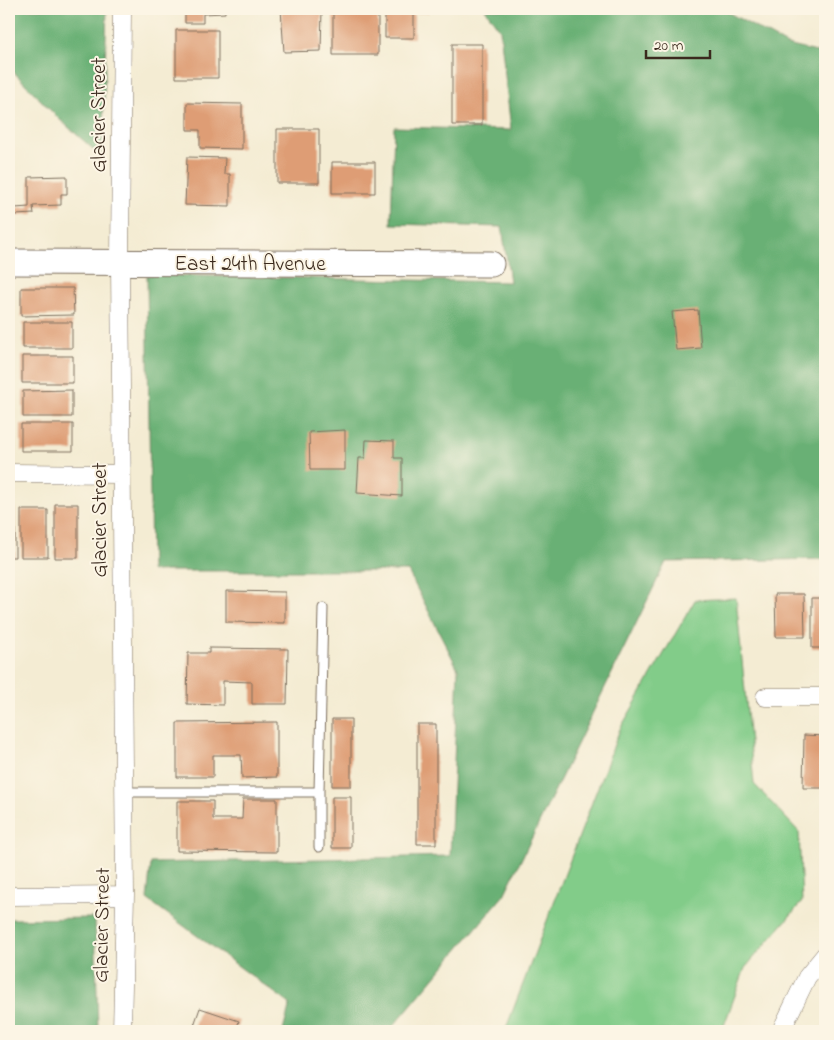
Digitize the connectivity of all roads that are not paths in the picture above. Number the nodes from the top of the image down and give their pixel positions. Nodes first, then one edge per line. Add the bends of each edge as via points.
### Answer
1 (122, 9) edge
2 (9, 262) edge
3 (120, 263) junction
4 (491, 264) dead end
5 (9, 473) edge
6 (122, 474) junction
7 (323, 608) dead end
8 (765, 697) dead end
9 (825, 697) edge
10 (124, 792) junction
11 (319, 792) junction
12 (319, 847) dead end
13 (125, 895) junction
14 (9, 896) edge
15 (825, 955) edge
16 (122, 1031) edge
17 (781, 1031) edge

1 - 3 street, Glacier Street
2 - 3 street, East 24th Avenue
3 - 4 street, East 24th Avenue
3 - 6 street, Glacier Street
5 - 6 street
6 - 10 street, Glacier Street
7 - 11 lane
8 - 9 street
10 - 11 lane
10 - 13 street, Glacier Street
11 - 12 lane
13 - 14 street
13 - 16 street, Glacier Street
15 - 17 street via 807,977

